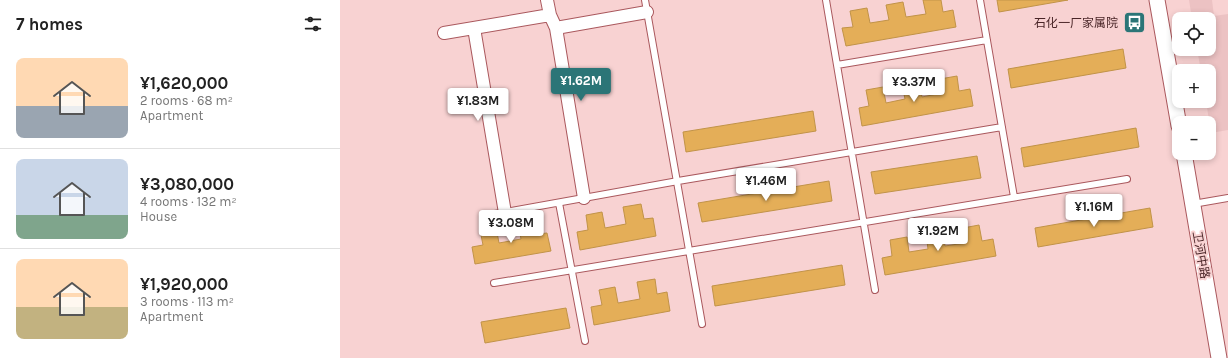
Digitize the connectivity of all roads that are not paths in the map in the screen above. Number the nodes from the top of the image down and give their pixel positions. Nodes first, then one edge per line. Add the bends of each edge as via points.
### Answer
1 (547, 0) edge
2 (826, 0) edge
3 (980, 0) edge
4 (1157, 0) edge
5 (646, 6) edge
6 (550, 15) junction
7 (474, 28) junction
8 (556, 28) junction
9 (444, 33) dead end
10 (987, 40) junction
11 (837, 65) junction
12 (1177, 116) edge
13 (1002, 127) junction
14 (852, 152) junction
15 (1185, 160) edge
16 (1127, 179) dead end
17 (678, 181) junction
18 (1014, 197) junction
19 (584, 198) junction
20 (1228, 198) edge
21 (559, 203) junction
22 (1193, 204) junction
23 (505, 212) junction
24 (489, 215) dead end
25 (864, 222) junction
26 (690, 251) junction
27 (572, 270) junction
28 (494, 283) dead end
29 (875, 290) dead end
30 (702, 324) dead end
31 (585, 341) dead end
32 (1219, 358) edge

1 - 6 street
2 - 11 lane
3 - 10 lane
4 - 12 street
5 - 8 street
5 - 17 lane
6 - 7 street
6 - 8 street
7 - 9 street
7 - 23 street
8 - 19 street
10 - 11 lane
10 - 13 lane
11 - 14 lane
13 - 14 lane
13 - 18 lane
14 - 17 lane
14 - 25 lane
15 - 22 street, 卫河中路
16 - 18 lane
17 - 19 lane
17 - 26 lane
18 - 25 lane
19 - 21 lane
20 - 22 lane
21 - 23 lane
21 - 27 lane
22 - 32 street, 卫河中路
23 - 24 lane
25 - 26 lane
25 - 29 lane
26 - 27 lane
26 - 30 lane
27 - 28 lane
27 - 31 lane

